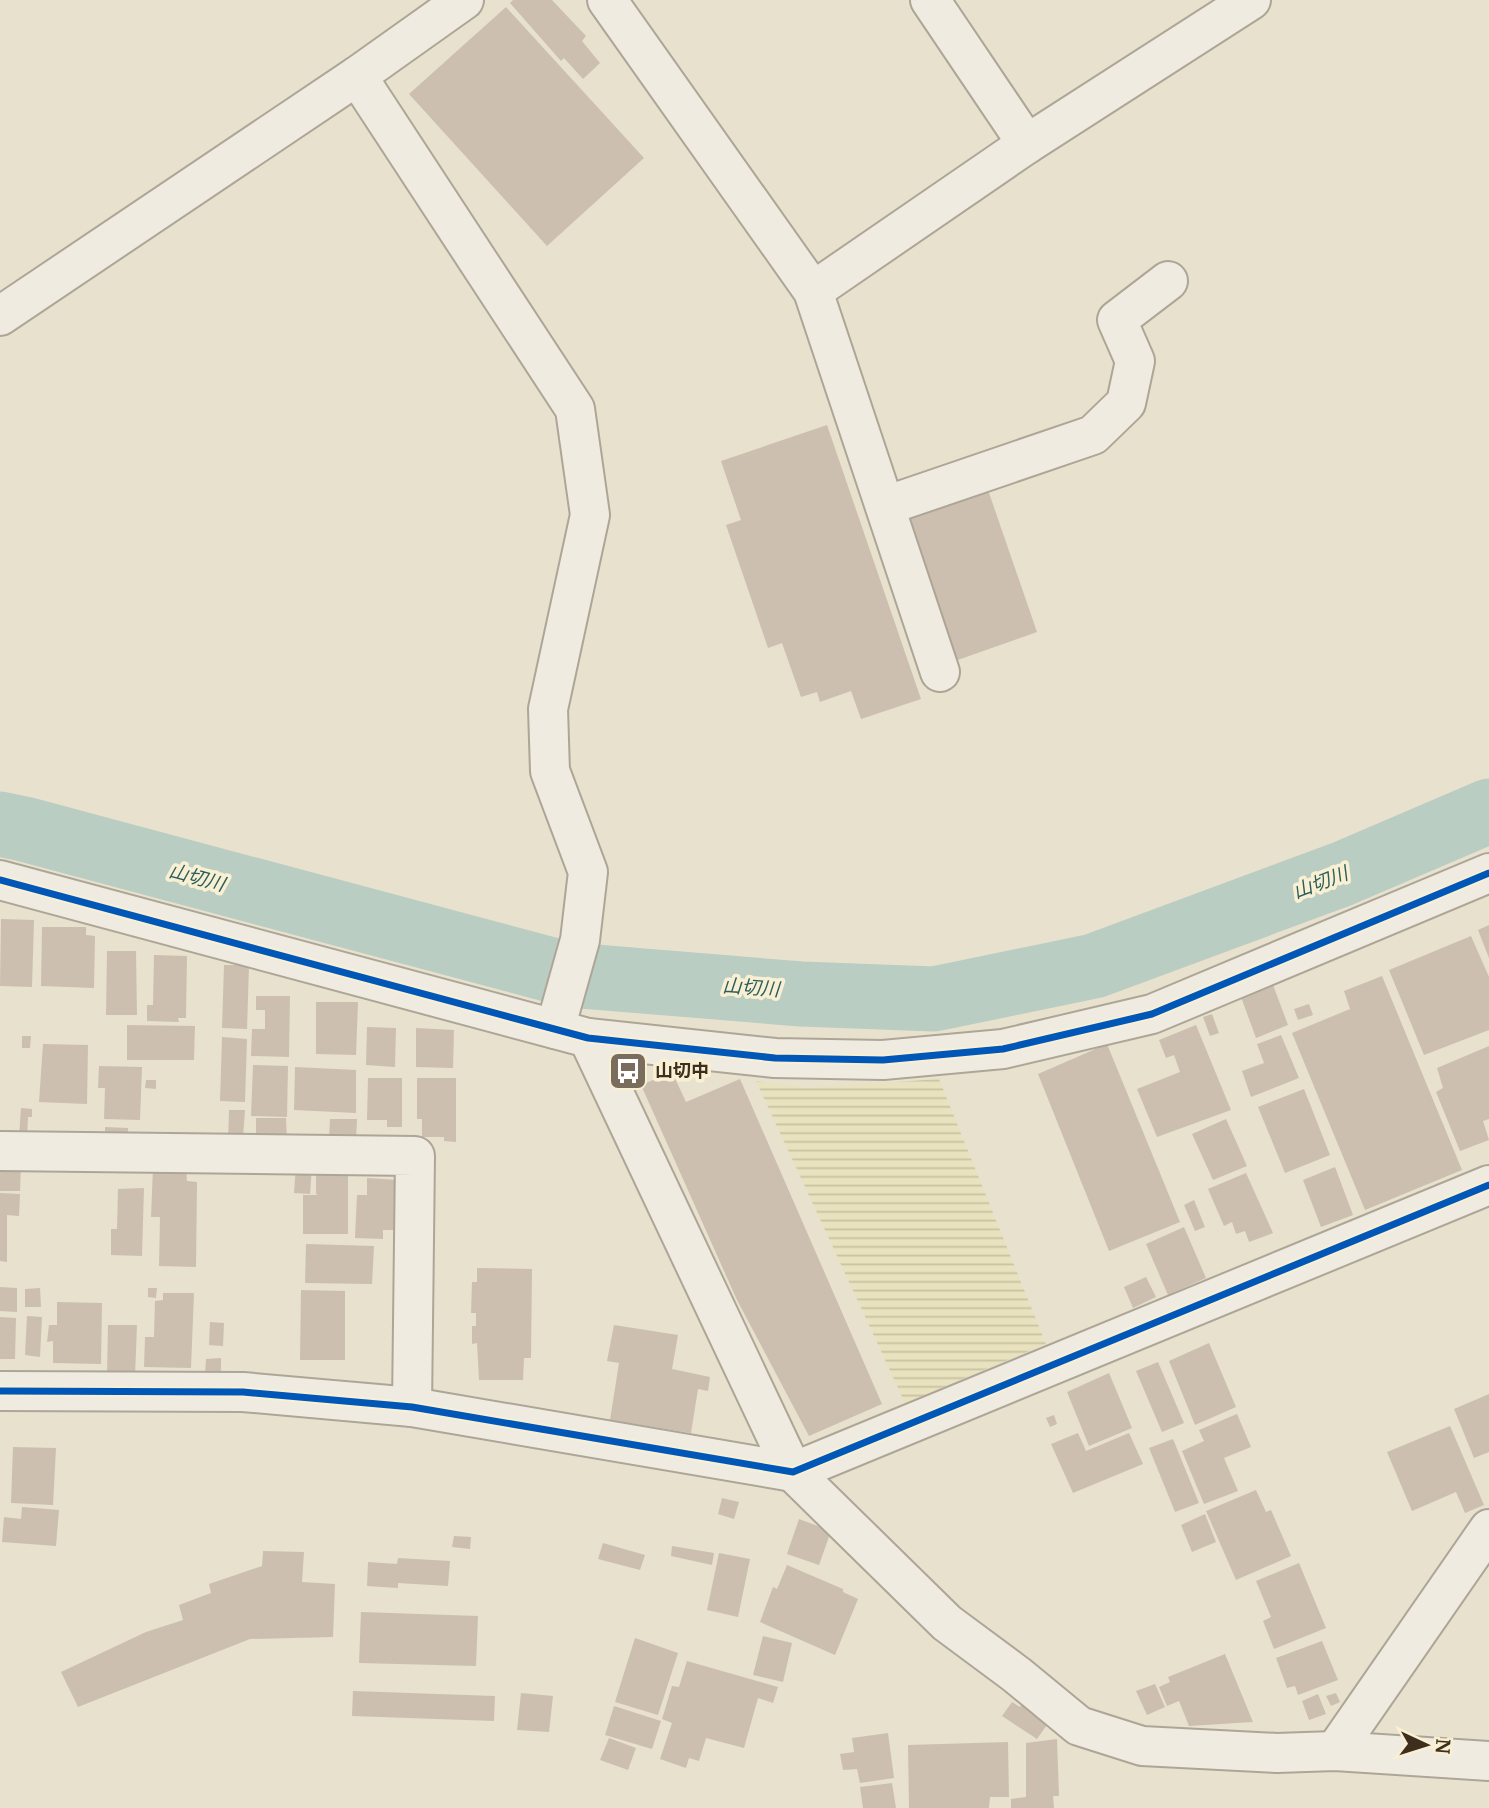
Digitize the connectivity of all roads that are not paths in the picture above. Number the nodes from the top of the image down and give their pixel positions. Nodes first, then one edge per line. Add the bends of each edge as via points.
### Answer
1 (464, 0) edge
2 (607, 0) edge
3 (930, 0) edge
4 (1251, 0) edge
5 (357, 76) junction
6 (1027, 144) junction
7 (1168, 281) dead end
8 (813, 292) junction
9 (0, 316) edge
10 (885, 506) junction
11 (940, 672) dead end
12 (1489, 873) edge
13 (0, 880) edge
14 (569, 1022) junction
15 (0, 1151) edge
16 (1489, 1185) edge
17 (0, 1391) edge
18 (412, 1408) junction
19 (793, 1472) junction
20 (1489, 1529) edge
21 (1335, 1751) junction
22 (1489, 1761) edge

1 - 5 street
2 - 8 street
3 - 6 street
4 - 6 street
5 - 9 street
5 - 14 street via 575,409 590,515 548,709 550,771 587,872
6 - 8 street
7 - 10 street via 1117,320 1135,362 1126,403 1093,435
8 - 10 street
10 - 11 street
12 - 14 street via 1152,1014 1003,1049 883,1060 775,1058
13 - 14 street
14 - 19 street
15 - 18 street via 415,1156
16 - 19 street
17 - 18 street via 243,1392
18 - 19 street
19 - 21 street via 947,1623 1079,1726 1142,1746 1277,1753
20 - 21 street
21 - 22 street

